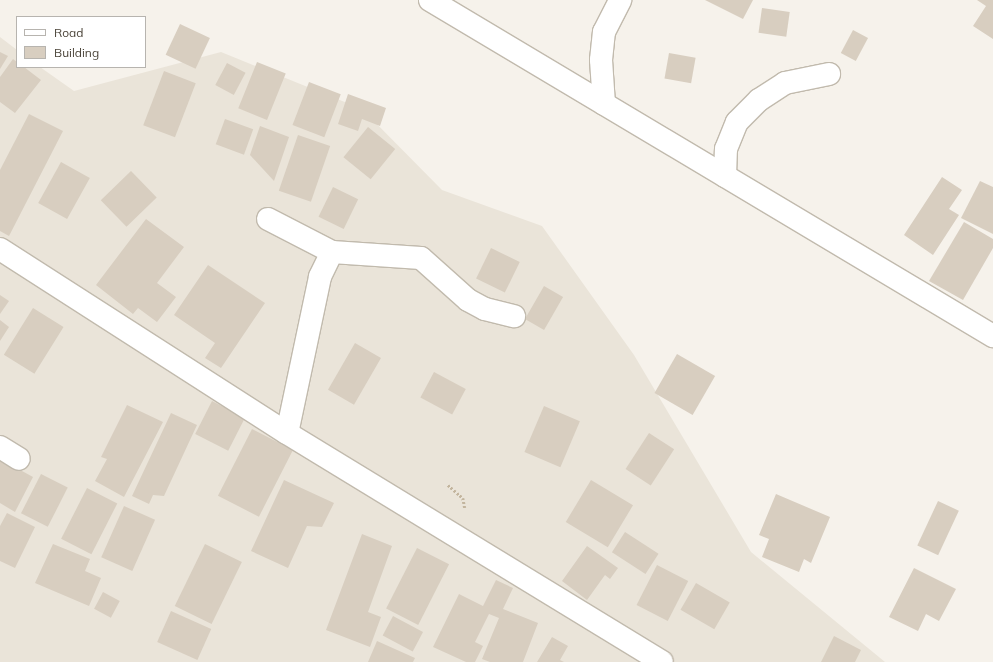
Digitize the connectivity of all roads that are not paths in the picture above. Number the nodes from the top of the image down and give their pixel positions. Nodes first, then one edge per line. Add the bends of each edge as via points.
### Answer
1 (430, 0) edge
2 (620, 0) edge
3 (829, 74) dead end
4 (604, 104) junction
5 (725, 176) junction
6 (268, 219) dead end
7 (0, 249) edge
8 (332, 252) junction
9 (514, 316) dead end
10 (993, 336) edge
11 (287, 433) junction
12 (0, 447) edge
13 (19, 459) dead end
14 (662, 662) edge

1 - 4 street
2 - 4 street via 604,32 601,60
3 - 5 street via 785,83 759,100 737,122 726,149
4 - 5 street
5 - 10 street
6 - 8 street
7 - 11 street
8 - 9 street via 421,258 468,300 485,309
8 - 11 street via 320,277
11 - 14 street
12 - 13 street

